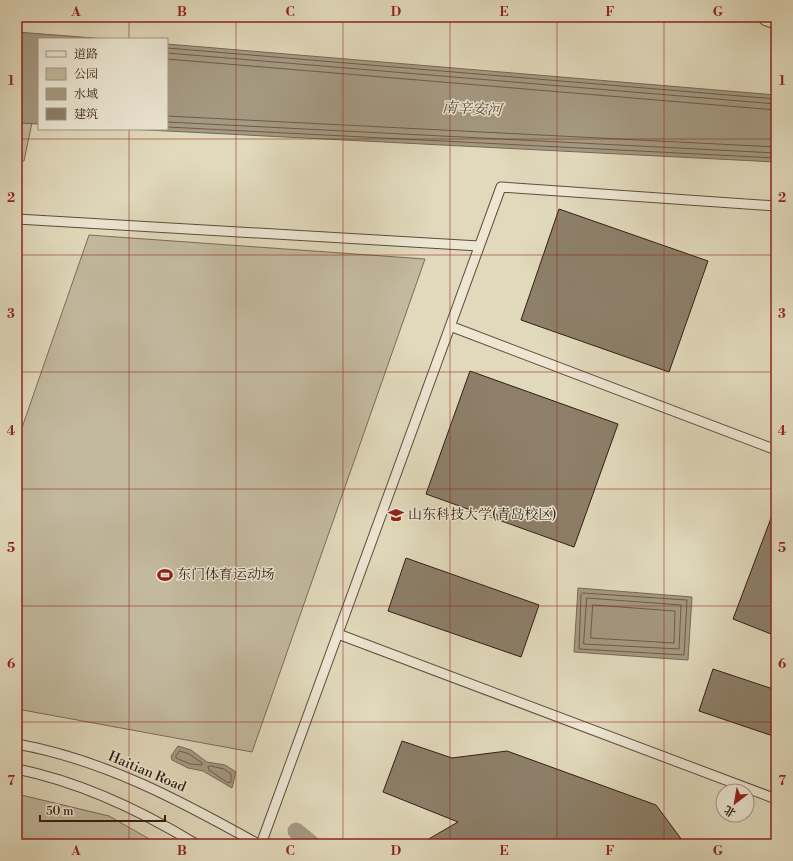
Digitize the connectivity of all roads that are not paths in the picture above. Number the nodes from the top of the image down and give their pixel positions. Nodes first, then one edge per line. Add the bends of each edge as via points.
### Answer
1 (767, 17) edge
2 (776, 20) edge
3 (776, 206) edge
4 (17, 219) edge
5 (479, 246) junction
6 (450, 326) junction
7 (776, 450) edge
8 (338, 634) junction
9 (17, 744) edge
10 (17, 769) edge
11 (776, 799) edge
12 (196, 844) edge
13 (258, 844) edge
14 (261, 844) edge

1 - 2 street
3 - 5 lane via 501,187
4 - 5 lane
5 - 6 lane
6 - 7 lane
6 - 8 lane
8 - 11 lane
8 - 14 lane
9 - 13 lane, Haitian Road via 106,768 186,804
10 - 12 lane via 102,794 160,822

